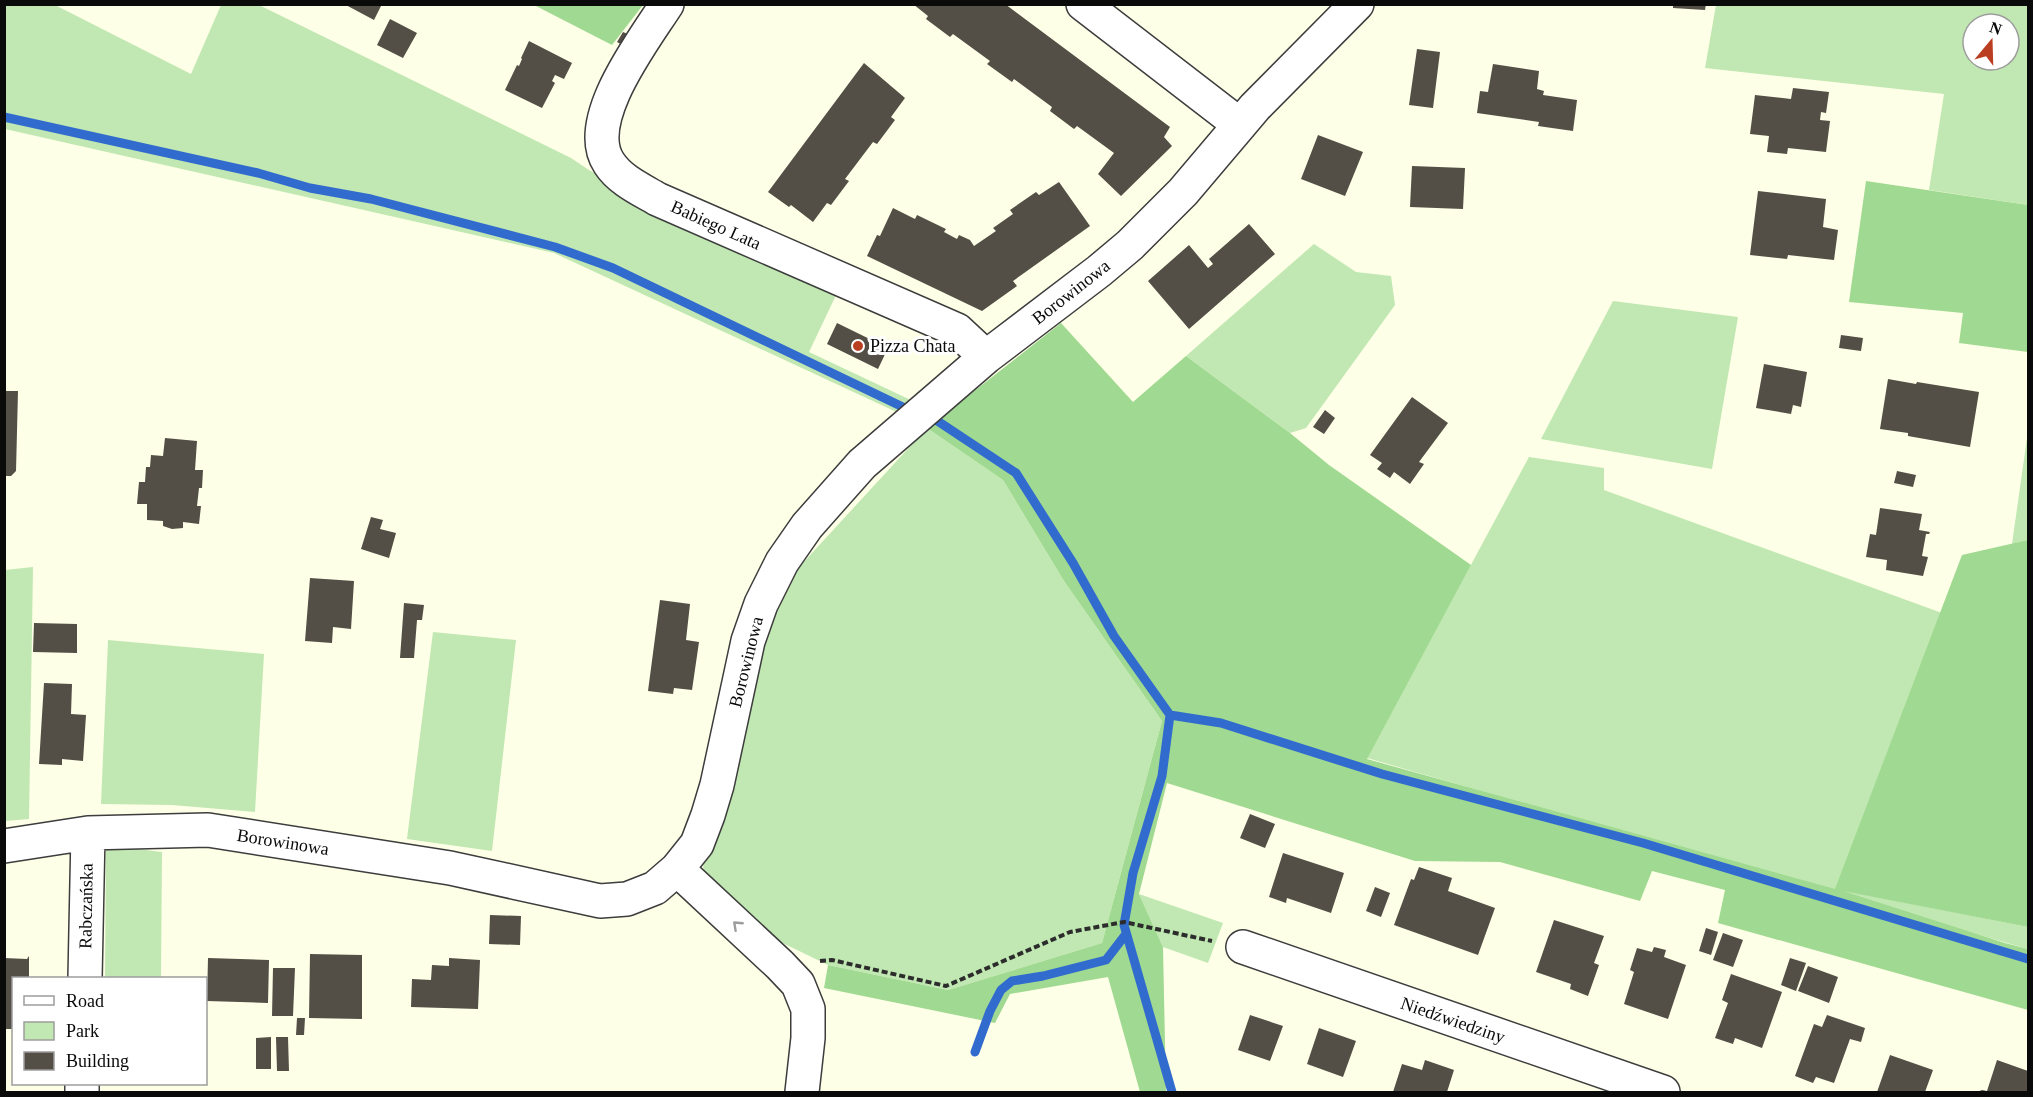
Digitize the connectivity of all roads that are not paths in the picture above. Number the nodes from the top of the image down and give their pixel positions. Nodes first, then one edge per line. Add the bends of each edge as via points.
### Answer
1 (667, 4) edge
2 (1083, 4) edge
3 (1357, 4) edge
4 (1240, 125) junction
5 (986, 357) junction
6 (88, 833) junction
7 (4, 846) edge
8 (677, 869) junction
9 (1243, 947) road end
10 (84, 977) edge
11 (802, 1092) edge
12 (1663, 1092) edge

1 - 5 street, Babiego Lata via 626,66 603,121 601,141 608,162 625,180 657,199 957,330
2 - 4 street
3 - 4 street, Borowinowa
4 - 5 street, Borowinowa via 1183,192 1130,245
5 - 8 street, Borowinowa via 862,464 807,526 782,562 748,641 708,815 697,844
6 - 7 street, Borowinowa
6 - 8 street, Borowinowa via 208,830 450,868 600,901 627,899 655,888
6 - 10 street, Rabczańska
11 -> 8 street via 808,1009 798,984
9 - 12 street, Niedźwiedziny

